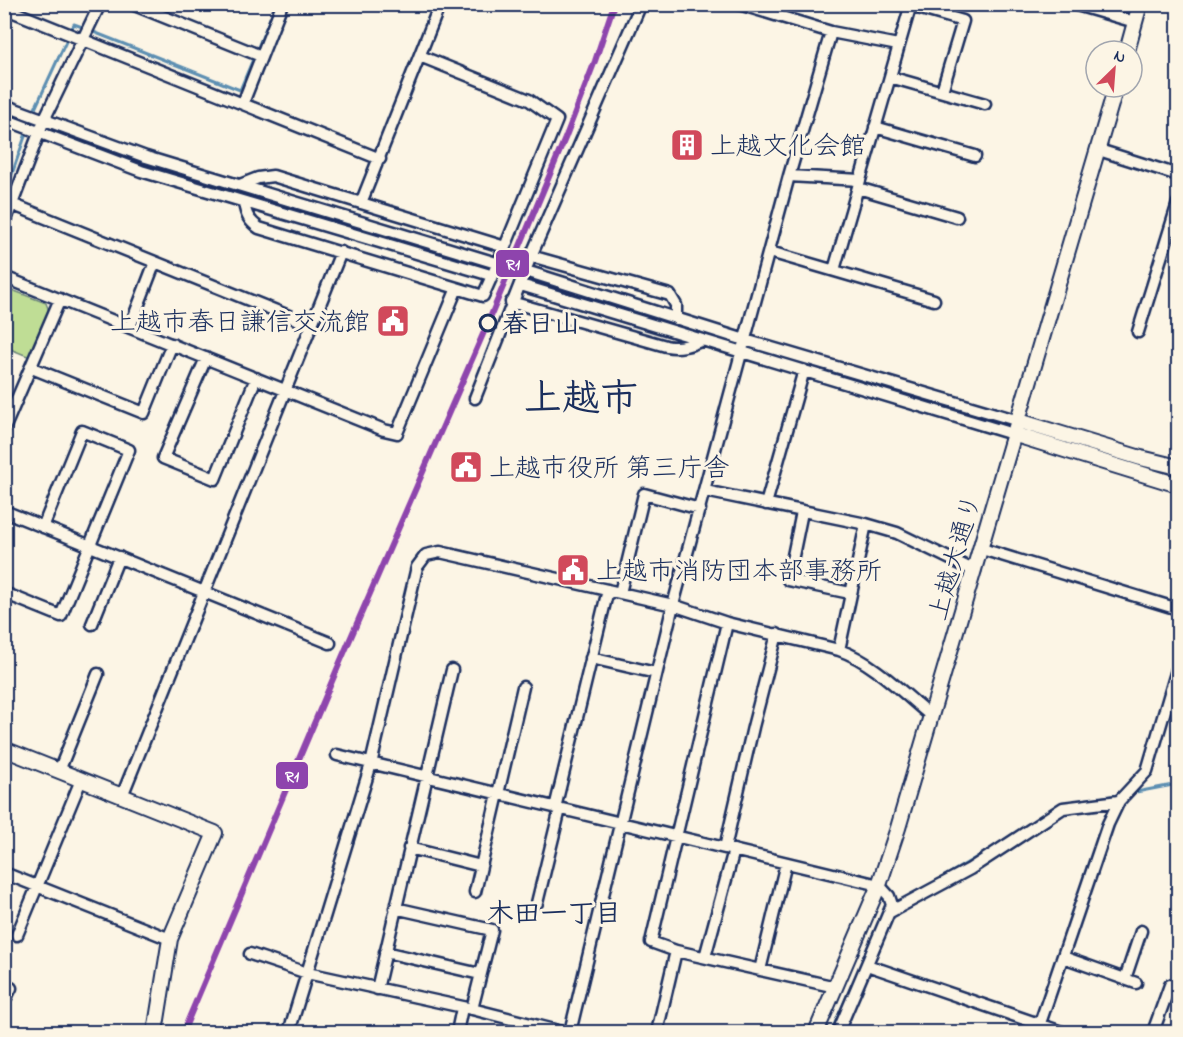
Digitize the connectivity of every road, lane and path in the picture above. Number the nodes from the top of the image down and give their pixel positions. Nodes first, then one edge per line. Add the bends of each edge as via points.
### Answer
1 (100, 4) edge
2 (132, 4) edge
3 (282, 4) edge
4 (440, 4) edge
5 (641, 4) edge
6 (739, 4) edge
7 (1073, 4) edge
8 (1140, 4) edge
9 (911, 5) edge
10 (4, 8) edge
11 (18, 9) edge
12 (1135, 22) junction
13 (831, 32) junction
14 (1130, 39) edge
15 (83, 40) junction
16 (898, 45) junction
17 (261, 56) junction
18 (420, 56) junction
19 (890, 77) junction
20 (942, 91) junction
21 (1113, 99) edge
22 (243, 103) junction
23 (985, 104) dead end
24 (4, 105) edge
25 (4, 119) edge
26 (44, 120) junction
27 (875, 128) junction
28 (39, 132) junction
29 (1099, 150) junction
30 (975, 156) dead end
31 (380, 159) junction
32 (1179, 175) edge
33 (789, 176) junction
34 (859, 184) junction
35 (240, 185) junction
36 (1179, 202) edge
37 (8, 203) edge
38 (244, 203) junction
39 (362, 203) junction
40 (957, 217) dead end
41 (4, 225) edge
42 (505, 247) junction
43 (341, 252) junction
44 (770, 252) junction
45 (531, 256) junction
46 (155, 262) junction
47 (493, 262) tunnel mouth
48 (834, 270) junction
49 (530, 272) tunnel mouth
50 (487, 274) tunnel mouth
51 (4, 277) edge
52 (524, 286) tunnel mouth
53 (457, 288) junction
54 (60, 299) junction
55 (934, 300) dead end
56 (511, 302) junction
57 (676, 318) junction
58 (311, 325) junction
59 (130, 327) junction
60 (1138, 332) dead end
61 (703, 340) junction
62 (745, 340) junction
63 (172, 344) junction
64 (742, 352) junction
65 (206, 358) junction
66 (32, 369) junction
67 (804, 370) junction
68 (256, 378) junction
69 (285, 390) junction
70 (475, 398) dead end
71 (1017, 428) junction
72 (4, 429) edge
73 (1179, 467) edge
74 (1179, 485) edge
75 (705, 492) junction
76 (766, 504) junction
77 (700, 509) junction
78 (4, 511) edge
79 (802, 512) junction
80 (866, 524) junction
81 (43, 527) junction
82 (90, 546) junction
83 (982, 549) junction
84 (119, 557) junction
85 (975, 571) junction
86 (608, 590) junction
87 (204, 592) junction
88 (4, 593) edge
89 (620, 593) junction
90 (850, 593) junction
91 (673, 605) junction
92 (1179, 609) edge
93 (727, 623) junction
94 (92, 624) dead end
95 (777, 634) junction
96 (330, 643) dead end
97 (839, 650) junction
98 (591, 658) junction
99 (1179, 666) edge
100 (452, 670) dead end
101 (656, 673) junction
102 (98, 674) dead end
103 (523, 687) dead end
104 (932, 716) junction
105 (4, 749) edge
106 (337, 755) dead end
107 (371, 764) junction
108 (59, 771) junction
109 (426, 778) junction
110 (81, 780) junction
111 (498, 794) junction
112 (122, 796) junction
113 (1119, 801) junction
114 (557, 808) junction
115 (619, 823) junction
116 (676, 837) junction
117 (410, 848) junction
118 (729, 849) junction
119 (786, 863) junction
120 (481, 866) junction
121 (4, 873) edge
122 (879, 885) junction
123 (37, 887) junction
124 (475, 892) dead end
125 (537, 903) dead end
126 (395, 908) junction
127 (890, 912) junction
128 (1141, 931) dead end
129 (17, 935) dead end
130 (170, 939) junction
131 (676, 951) junction
132 (385, 952) junction
133 (250, 954) dead end
134 (705, 957) junction
135 (1063, 957) junction
136 (867, 965) junction
137 (760, 970) junction
138 (307, 973) junction
139 (480, 974) junction
140 (1125, 979) junction
141 (1136, 983) dead end
142 (4, 985) edge
143 (836, 987) junction
144 (1179, 988) edge
145 (377, 989) junction
146 (4, 1002) edge
147 (467, 1008) junction
148 (516, 1020) junction
149 (1039, 1029) edge
150 (155, 1032) edge
151 (289, 1032) edge
152 (457, 1032) edge
153 (513, 1032) edge
154 (562, 1032) edge
155 (570, 1032) edge
156 (657, 1032) edge
157 (816, 1032) edge
158 (838, 1032) edge
159 (1062, 1032) edge
160 (1153, 1032) edge

1 - 15 street
2 - 17 street
3 - 17 street
4 - 18 street
5 - 45 street
6 - 13 street
7 - 12 street
8 - 12 main road
9 - 16 street
9 - 20 street via 963,21
10 - 11 street
11 - 15 street
12 - 14 main road
13 - 16 street
13 - 33 street
15 - 22 street
15 - 26 street
16 - 19 street
17 - 22 street
18 - 31 street
18 - 42 street via 529,100 557,120
19 - 20 street
19 - 27 street
20 - 23 street
21 - 29 main road, 上越大通り
22 - 31 street
24 - 26 street
25 - 28 street
26 - 28 street
26 - 35 street via 146,157
27 - 30 street
27 - 34 street
28 - 37 street
28 - 38 street via 141,171
29 - 32 street
29 - 71 main road, 上越大通り
31 - 39 street
33 - 34 street
33 - 44 street
34 - 40 street
34 - 48 street
35 - 39 street via 273,176
35 - 47 street
36 - 60 street
37 - 41 street
37 - 46 street
38 - 43 street via 246,215 259,228
38 - 50 street
39 - 42 street
42 - 53 street via 483,296
43 - 53 street
43 - 58 street
44 - 48 street
44 - 62 street
45 - 56 street
45 - 57 street via 670,295 676,305
46 - 58 street
46 - 59 street
48 - 55 street
49 - 57 street
51 - 54 street
52 - 61 street
53 - 69 street via 397,433
54 - 59 street
54 - 66 street
56 - 61 street via 666,346
56 - 70 street
57 - 62 street
58 - 69 street
59 - 63 street
61 - 64 street
62 - 64 street
62 - 71 street
63 - 65 street
63 - 66 street via 144,413
64 - 67 street
64 - 75 street
65 - 68 street
65 - 68 street via 163,458 215,479
66 - 72 street
67 - 71 street
67 - 76 street
68 - 69 street
69 - 87 street
71 - 73 main road
71 - 74 main road
71 - 83 main road, 上越大通り
75 - 76 street
75 - 77 street
76 - 79 street
77 - 89 street via 644,494
77 - 91 street
78 - 81 street
79 - 80 street
79 - 90 street via 788,580
80 - 85 street via 897,533
80 - 90 street
81 - 82 street
81 - 82 street via 82,431 129,450
82 - 84 street
82 - 88 street via 61,616
83 - 85 main road, 上越大通り
83 - 92 street
84 - 87 street
84 - 94 street
85 - 104 main road, 上越大通り
86 - 89 street
86 - 98 street
86 - 107 street via 440,552 426,555 417,567
87 - 96 street
87 - 112 street
89 - 91 street
90 - 97 street
91 - 93 street
91 - 101 street
93 - 95 street
93 - 116 street
95 - 97 street
95 - 118 street
97 - 104 street via 868,665
98 - 101 street
98 - 114 street
99 - 113 street via 1149,765 1142,779
100 - 109 street
101 - 115 street
102 - 108 street
103 - 111 street
104 - 122 main road, 上越大通り
105 - 108 main road
106 - 107 street
107 - 109 street
107 - 138 street
108 - 110 main road
109 - 111 street
109 - 117 street
110 - 112 main road
110 - 123 street
111 - 114 street
111 - 120 street
112 - 130 main road via 215,833
113 - 127 street via 1063,808 970,868
113 - 135 street
114 - 115 street
114 - 125 street
115 - 116 street
115 - 155 street
116 - 118 street
116 - 131 street via 651,942
117 - 120 street
117 - 126 street
118 - 119 street
118 - 134 street
119 - 122 street
119 - 137 street
120 - 124 street
121 - 123 street
122 - 127 street via 889,896
122 - 143 main road, 上越大通り
123 - 129 street
123 - 130 street
126 - 132 street
126 - 139 street via 492,930
127 - 136 street
128 - 140 street
130 - 150 main road
131 - 134 street
131 - 156 street
132 - 139 street
132 - 145 street
133 - 138 street
134 - 137 street
135 - 140 street
135 - 149 street
136 - 149 street
136 - 158 street
137 - 143 street
138 - 145 street
138 - 151 street
139 - 147 street
140 - 141 street
142 - 146 street via 11,988
143 - 157 main road, 上越大通り
144 - 160 street via 1170,985
145 - 147 street
147 - 148 street
147 - 152 street
148 - 153 street
148 - 154 street
149 - 159 street

